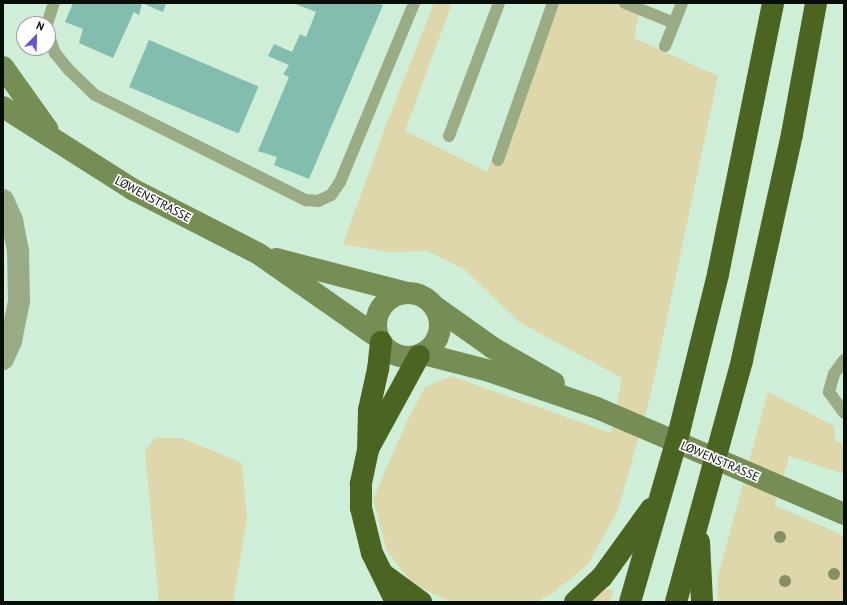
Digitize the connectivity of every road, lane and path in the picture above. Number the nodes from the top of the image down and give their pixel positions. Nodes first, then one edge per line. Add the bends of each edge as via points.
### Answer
1 (54, 3) edge
2 (414, 3) edge
3 (500, 3) edge
4 (553, 3) edge
5 (625, 3) edge
6 (682, 3) edge
7 (773, 3) edge
8 (816, 3) edge
9 (50, 16) edge
10 (674, 23) junction
11 (664, 46) dead end
12 (56, 54) edge
13 (3, 67) edge
14 (3, 107) edge
15 (52, 136) junction
16 (450, 136) dead end
17 (498, 160) dead end
18 (3, 200) edge
19 (259, 254) junction
20 (407, 293) junction
21 (434, 306) junction
22 (380, 340) junction
23 (421, 355) junction
24 (3, 359) edge
25 (844, 360) edge
26 (604, 411) junction
27 (842, 412) edge
28 (368, 450) junction
29 (662, 491) junction
30 (844, 514) edge
31 (698, 523) junction
32 (383, 575) junction
33 (396, 602) edge
34 (421, 602) edge
35 (575, 602) edge
36 (630, 602) edge
37 (676, 602) edge
38 (702, 602) edge

1 - 9 lane
2 - 12 lane via 340,182 331,195 318,201 306,200 95,95
3 - 16 lane
4 - 17 lane
5 - 10 lane
6 - 10 lane
7 - 29 highway via 722,259
8 - 31 highway via 792,134 759,286 726,425
10 - 11 lane
13 - 15 main road, LØWENSTRASSE
14 - 15 main road, LØWENSTRASSE
15 - 19 main road, LØWENSTRASSE via 92,165 134,190
18 - 24 street via 12,220 18,251 19,301 11,341
19 - 20 main road, LØWENSTRASSE
19 - 22 main road, LØWENSTRASSE
20 - 21 main road via 422,296
20 - 22 main road via 396,295 381,308 376,328
21 - 23 main road via 439,314 440,332 431,348
21 - 26 main road, LØWENSTRASSE via 493,348
22 - 23 main road via 393,354 410,357
22 - 28 highway via 378,369 369,410
23 - 26 main road, LØWENSTRASSE via 486,370
23 - 28 highway
25 - 27 lane via 834,374 829,392
26 - 30 main road, LØWENSTRASSE
28 - 32 highway via 361,484 361,508 368,539
29 - 35 highway via 602,577
29 - 36 highway
31 - 37 highway
31 - 38 highway
32 - 33 highway
32 - 34 highway

